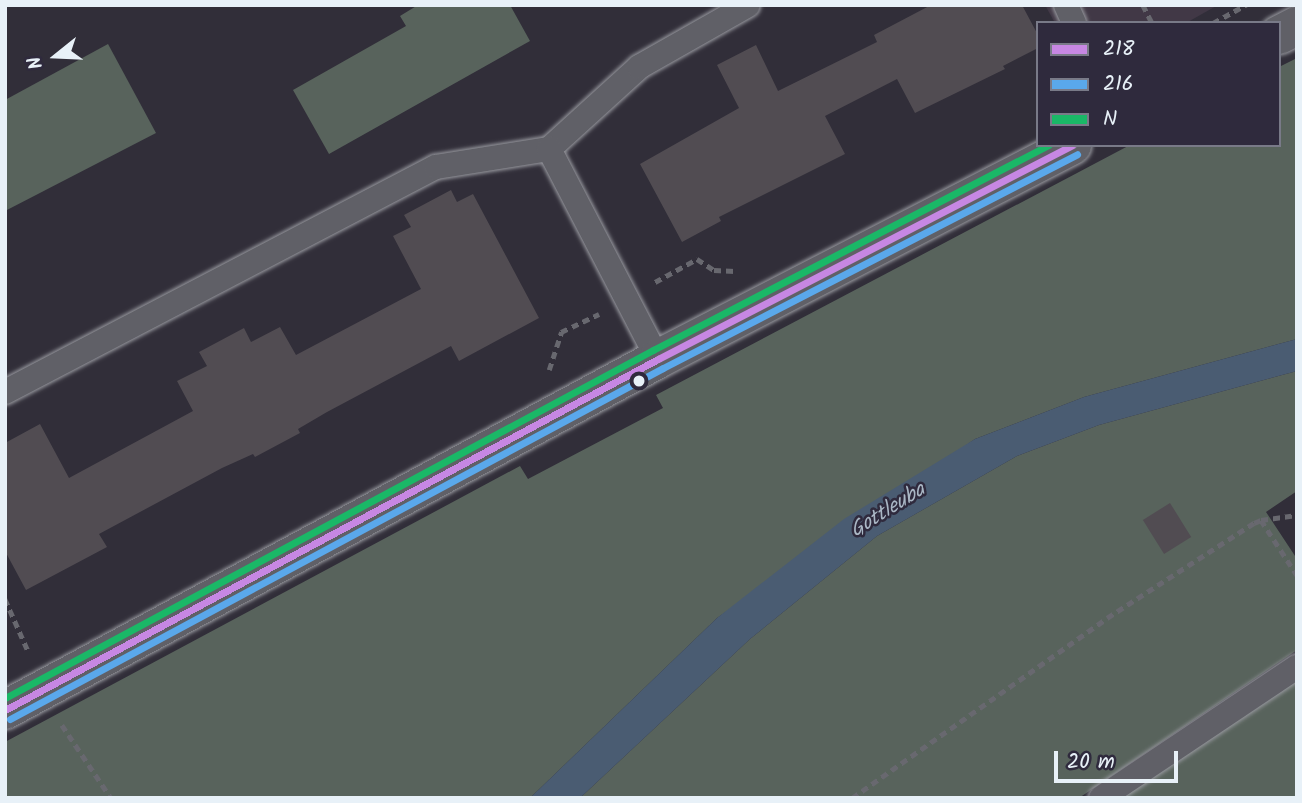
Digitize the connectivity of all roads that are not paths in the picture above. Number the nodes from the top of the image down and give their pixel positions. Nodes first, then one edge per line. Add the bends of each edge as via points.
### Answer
1 (748, 5) edge
2 (1066, 5) edge
3 (1073, 21) edge
4 (1297, 26) edge
5 (1281, 34) edge
6 (1068, 147) edge
7 (549, 149) junction
8 (658, 359) junction
9 (5, 392) edge
10 (1297, 667) edge
11 (5, 710) edge
12 (1101, 798) edge

1 - 7 lane via 639,66
2 - 3 lane
4 - 5 main road
6 - 8 main road
7 - 8 lane
7 - 9 lane via 436,167
8 - 11 main road via 36,673
10 - 12 lane

